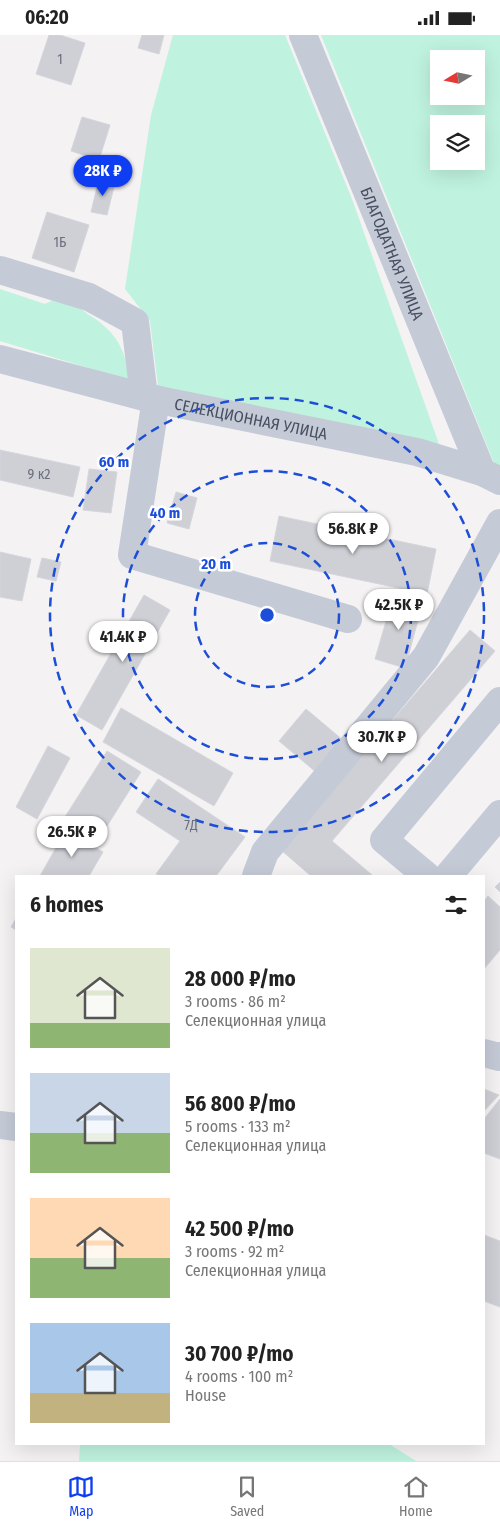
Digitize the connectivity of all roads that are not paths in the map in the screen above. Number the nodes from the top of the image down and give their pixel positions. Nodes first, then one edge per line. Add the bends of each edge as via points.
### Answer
1 (303, 35) edge
2 (0, 270) edge
3 (0, 359) edge
4 (150, 398) junction
5 (491, 477) edge
6 (500, 523) edge
7 (348, 619) dead end
8 (500, 701) edge
9 (500, 814) edge
10 (256, 875) edge
11 (426, 875) edge
12 (449, 875) edge
13 (485, 1053) edge
14 (500, 1056) edge
15 (0, 1125) edge
16 (15, 1127) edge

1 - 5 street, БЛАГОДАТНАЯ УЛИЦА
2 - 4 street via 89,297 134,322
3 - 4 street, СЕЛЕКЦИОННАЯ УЛИЦА
4 - 5 street, СЕЛЕКЦИОННАЯ УЛИЦА via 417,452
4 - 7 street via 132,555
6 - 10 street via 426,657 265,851
8 - 11 street via 384,840
9 - 12 street
13 - 14 street
15 - 16 street

